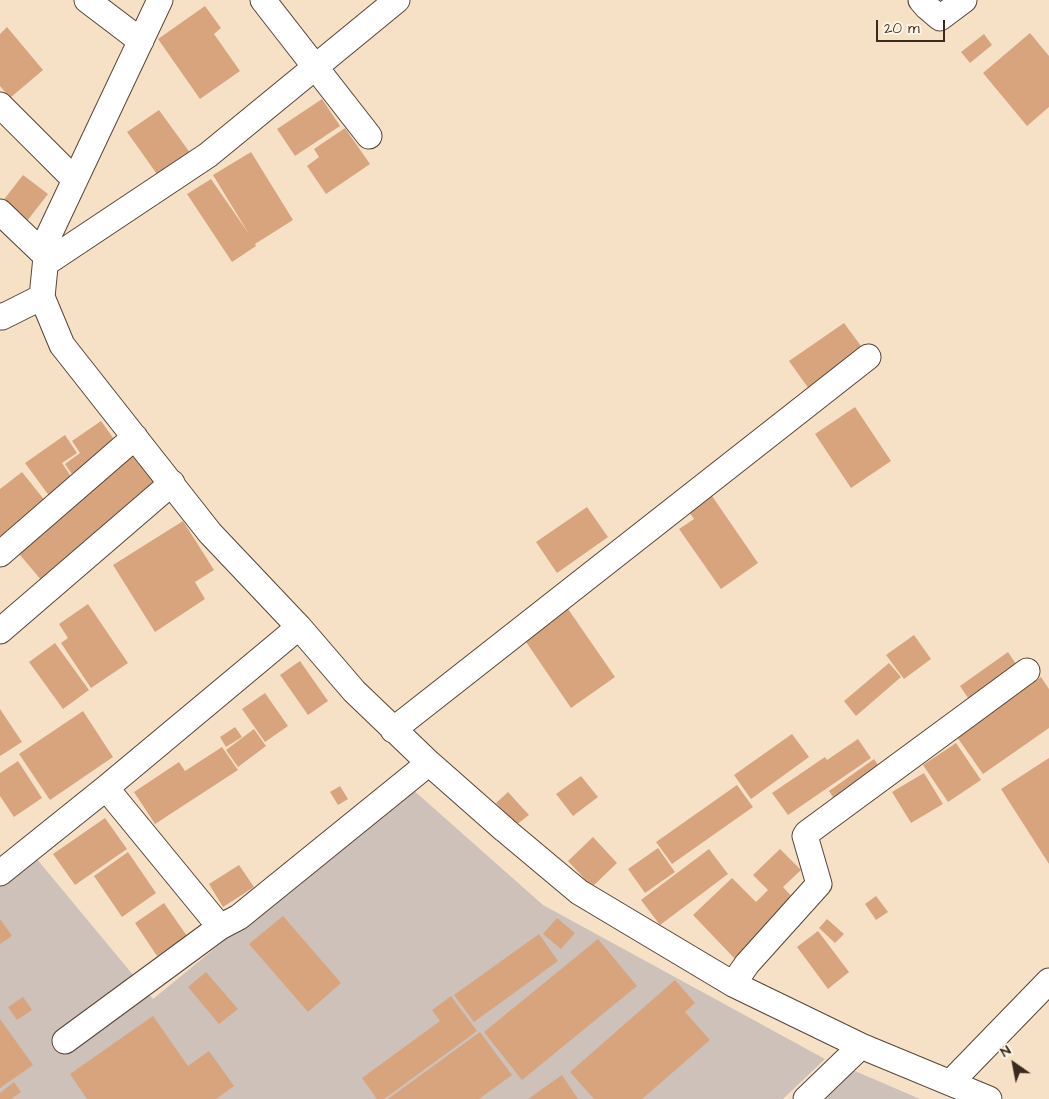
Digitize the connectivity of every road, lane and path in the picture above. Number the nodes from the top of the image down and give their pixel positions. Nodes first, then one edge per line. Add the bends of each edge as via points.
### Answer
1 (87, 0) edge
2 (160, 0) edge
3 (263, 0) edge
4 (396, 0) edge
5 (920, 0) edge
6 (964, 0) edge
7 (141, 41) junction
8 (315, 67) junction
9 (0, 105) edge
10 (369, 136) dead end
11 (75, 180) junction
12 (0, 212) edge
13 (46, 260) junction
14 (42, 297) junction
15 (0, 316) edge
16 (868, 357) dead end
17 (134, 437) junction
18 (172, 483) junction
19 (0, 554) edge
20 (299, 627) junction
21 (0, 631) edge
22 (1027, 671) dead end
23 (393, 730) junction
24 (429, 763) junction
25 (106, 788) junction
26 (4, 861) edge
27 (220, 927) junction
28 (1049, 981) edge
29 (733, 984) junction
30 (65, 1042) dead end
31 (861, 1046) junction
32 (951, 1082) junction
33 (806, 1099) edge
34 (989, 1099) edge

1 - 7 street
2 - 7 street
3 - 8 street
4 - 8 street
5 - 6 street via 940,18
7 - 11 street
8 - 10 street
8 - 13 street via 208,156
9 - 11 street
11 - 13 street via 48,237
12 - 13 street
13 - 14 street
14 - 15 street
14 - 17 street via 62,345
16 - 23 street
17 - 18 street
17 - 19 street
18 - 20 street via 210,533
18 - 21 street
20 - 23 street via 354,691
20 - 25 street
22 - 29 street via 807,833 805,836 819,884
23 - 24 street
24 - 27 street via 239,917
24 - 29 street via 578,892
25 - 26 street
25 - 27 street
27 - 30 street
28 - 32 street
29 - 31 street
31 - 32 street
31 - 33 street
32 - 34 street

